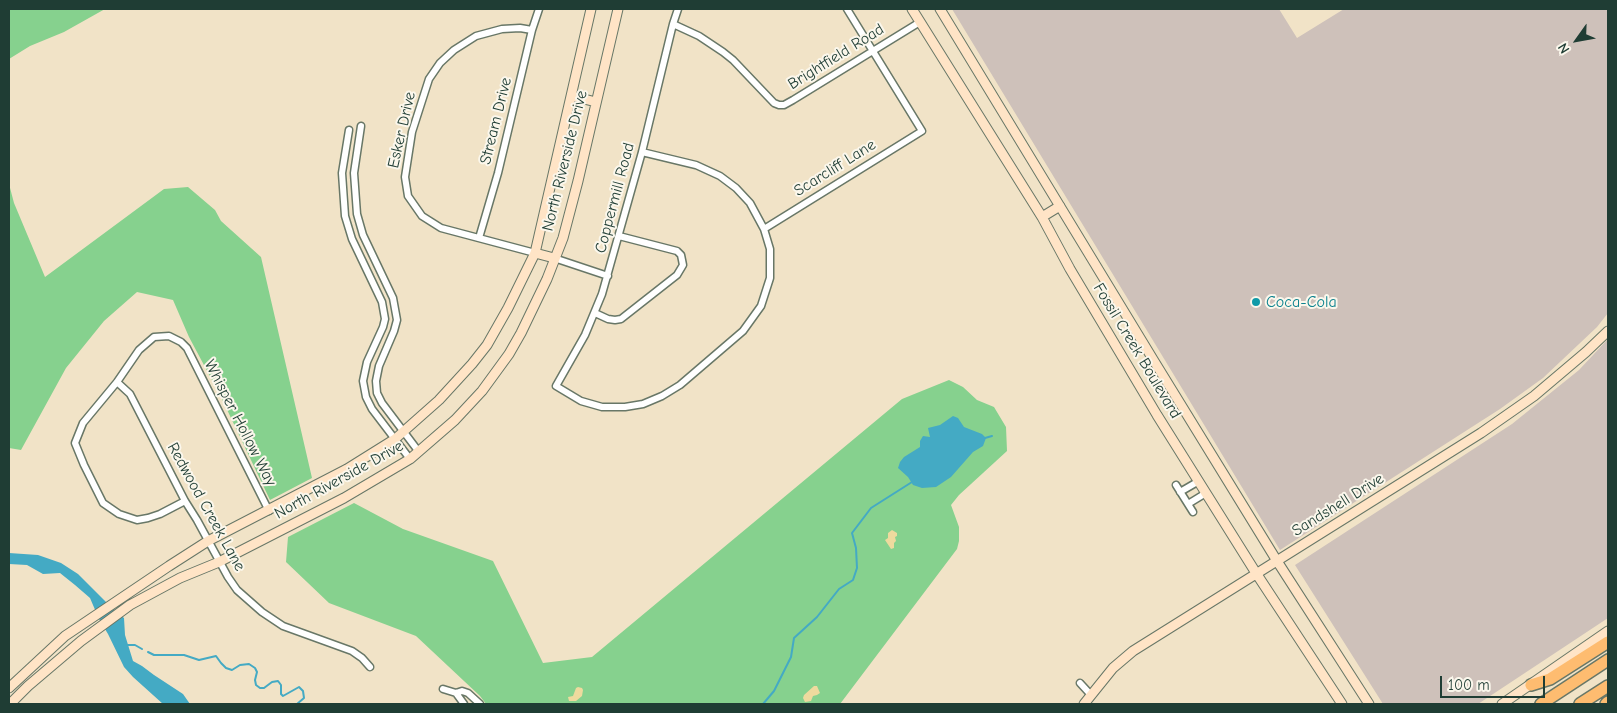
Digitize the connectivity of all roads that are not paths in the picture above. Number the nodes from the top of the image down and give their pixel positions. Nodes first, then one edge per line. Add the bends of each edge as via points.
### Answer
1 (539, 9) edge
2 (590, 9) edge
3 (618, 9) edge
4 (678, 9) edge
5 (847, 9) edge
6 (912, 9) edge
7 (940, 9) edge
8 (920, 22) junction
9 (673, 24) junction
10 (532, 30) junction
11 (873, 51) junction
12 (572, 96) junction
13 (596, 102) junction
14 (361, 126) dead end
15 (349, 130) dead end
16 (642, 152) junction
17 (1060, 206) junction
18 (1042, 217) junction
19 (764, 229) junction
20 (619, 236) junction
21 (479, 238) junction
22 (535, 252) junction
23 (554, 258) junction
24 (608, 276) junction
25 (595, 312) junction
26 (1608, 331) edge
27 (117, 382) junction
28 (404, 431) junction
29 (395, 439) junction
30 (419, 452) junction
31 (410, 459) junction
32 (1198, 480) junction
33 (1176, 485) dead end
34 (1180, 492) junction
35 (1206, 493) junction
36 (185, 500) junction
37 (1188, 504) junction
38 (269, 511) junction
39 (1193, 512) dead end
40 (208, 541) junction
41 (1277, 561) junction
42 (219, 562) junction
43 (1256, 574) junction
44 (1608, 632) edge
45 (1608, 642) edge
46 (1608, 660) edge
47 (370, 667) dead end
48 (1080, 683) dead end
49 (1531, 685) junction
50 (1608, 686) edge
51 (9, 688) edge
52 (443, 688) dead end
53 (456, 693) junction
54 (1091, 694) junction
55 (1545, 702) edge
56 (10, 704) edge
57 (464, 704) edge
58 (480, 704) edge
59 (1084, 704) edge
60 (1342, 704) edge
61 (1369, 704) edge
62 (1502, 704) edge
63 (1580, 704) edge

1 - 10 street, Stream Drive
2 - 12 main road, North Riverside Drive
3 - 13 main road, North Riverside Drive
4 - 9 street, Coppermill Road
5 - 11 street
6 - 8 main road, Fossil Creek Boulevard
7 - 17 main road, Fossil Creek Boulevard
8 - 11 street, Brightfield Road
8 - 18 main road, Fossil Creek Boulevard
9 - 11 street, Brightfield Road via 723,52 779,105 793,100
9 - 16 street, Coppermill Road
10 - 21 street, Stream Drive
10 - 21 street, Esker Drive via 502,29 476,36 454,50 429,78 412,132 405,177 408,196 422,216 441,228
11 - 19 street, Scarcliff Lane via 922,131
12 - 13 main road
12 - 22 main road, North Riverside Drive
13 - 23 main road, North Riverside Drive via 568,219
14 - 28 street via 354,173 357,214 363,235 393,298 396,320 379,366 377,393
15 - 29 street via 342,172 345,216 352,239 382,302 384,319 363,381 372,409
16 - 19 street via 681,160 720,176 750,203
16 - 20 street, Coppermill Road
17 - 18 main road
17 - 41 main road, Fossil Creek Boulevard
18 - 32 main road, Fossil Creek Boulevard
19 - 25 street, Coppermill Road via 770,249 770,278 761,306 736,338 662,396 643,404 614,408 590,404 556,386
20 - 24 street, Coppermill Road
20 - 25 street via 677,251 683,265 677,275 621,319 608,319
21 - 22 street, Esker Drive
22 - 23 main road
22 - 28 main road, North Riverside Drive via 487,345 439,400
23 - 24 street
23 - 30 main road, North Riverside Drive via 521,333 496,373 455,420
24 - 25 street, Coppermill Road
26 - 41 main road, Sandshell Drive via 1532,398
27 - 36 street, Redwood Creek Lane via 130,394
27 - 36 street via 83,423 75,443 97,492 108,507 137,520 160,514
27 - 38 street, Whisper Hollow Way via 139,350 154,337 169,336 181,342 187,348
28 - 29 main road, North Riverside Drive
28 - 30 street
29 - 31 street
29 - 38 main road, North Riverside Drive
30 - 31 main road, North Riverside Drive
31 - 42 main road, North Riverside Drive via 344,498
32 - 34 street
32 - 35 main road, Fossil Creek Boulevard
33 - 34 street
34 - 37 street
35 - 37 street
35 - 43 main road, Fossil Creek Boulevard
36 - 40 street, Redwood Creek Lane
37 - 39 street
38 - 40 main road, North Riverside Drive
40 - 42 street, Redwood Creek Lane
40 - 51 main road, North Riverside Drive via 65,636
41 - 43 main road, Sandshell Drive
41 - 61 main road, Fossil Creek Boulevard
42 - 47 street, Redwood Creek Lane via 237,590 262,612 284,626 352,651
42 - 56 main road, North Riverside Drive via 180,578 125,608 80,641
43 - 54 main road, Sandshell Drive via 1133,651
43 - 60 main road, Fossil Creek Boulevard
44 - 49 main road
45 - 49 highway via 1550,679
46 - 55 highway
48 - 54 street
49 - 62 main road
50 - 63 highway
52 - 53 street
53 - 57 street
53 - 58 street via 468,693
54 - 59 main road, Sandshell Drive

